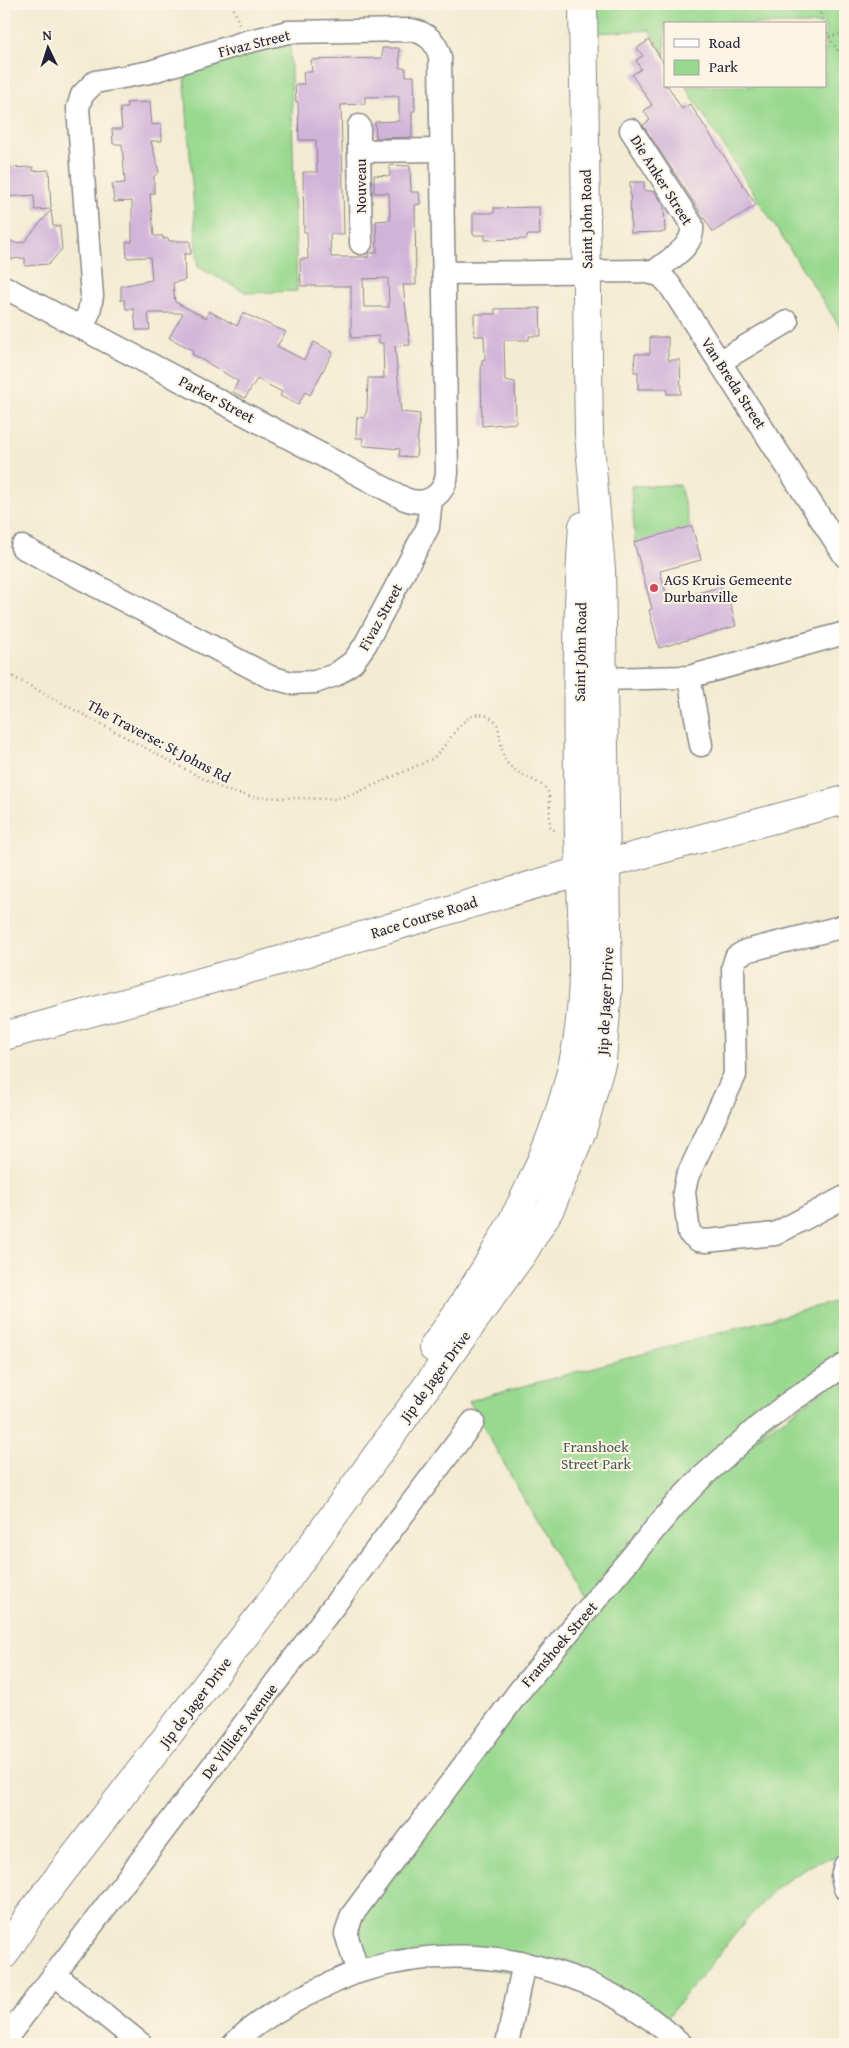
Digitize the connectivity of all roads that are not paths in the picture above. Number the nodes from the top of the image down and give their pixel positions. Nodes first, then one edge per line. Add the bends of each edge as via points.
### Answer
1 (583, 4) edge
2 (359, 126) dead end
3 (631, 130) dead end
4 (442, 150) junction
5 (360, 151) junction
6 (361, 243) dead end
7 (587, 272) junction
8 (654, 272) junction
9 (444, 273) junction
10 (4, 287) edge
11 (787, 322) dead end
12 (82, 328) junction
13 (721, 362) junction
14 (589, 434) junction
15 (431, 500) junction
16 (837, 526) edge
17 (22, 548) dead end
18 (845, 556) edge
19 (845, 633) edge
20 (689, 677) junction
21 (602, 680) junction
22 (701, 745) dead end
23 (845, 800) edge
24 (593, 867) junction
25 (845, 926) edge
26 (4, 1036) edge
27 (845, 1197) edge
28 (845, 1365) edge
29 (474, 1422) dead end
30 (845, 1866) edge
31 (845, 1888) edge
32 (30, 1914) junction
33 (4, 1944) edge
34 (4, 1956) edge
35 (524, 1964) junction
36 (358, 1972) junction
37 (54, 1974) junction
38 (4, 2041) edge
39 (141, 2044) edge
40 (234, 2044) edge
41 (507, 2044) edge
42 (681, 2044) edge

1 - 7 main road, Saint John Road
2 - 5 street
3 - 8 street, Die Anker Street via 692,225 693,236 688,244
4 - 5 street, Nouveau
4 - 9 street, Fivaz Street
4 - 12 street, Fivaz Street via 440,57 436,44 425,34 411,30 288,32 150,72 100,80 90,85 82,95 78,108 92,296
5 - 6 street, Nouveau
7 - 8 street
7 - 9 street
7 - 14 main road, Saint John Road
8 - 13 street, Van Breda Street via 669,284
9 - 15 street, Fivaz Street via 447,473 443,488
10 - 12 street, Parker Street
11 - 13 street
12 - 15 street, Parker Street via 405,499 418,503
13 - 16 street, Van Breda Street
14 - 21 main road, Saint John Road via 601,570
14 - 24 main road, Saint John Road via 581,558
15 - 17 street, Fivaz Street via 428,527 360,654 336,675 304,684 270,677
16 - 18 street, Van Breda Street
19 - 20 street
20 - 21 street
20 - 22 street
21 - 24 main road, Saint John Road
23 - 24 main road, Race Course Road
24 - 26 main road, Race Course Road via 278,961
24 - 32 main road, Jip de Jager Drive via 608,976 602,1060 582,1131 550,1209 523,1253 276,1596
25 - 27 street via 746,951 736,957 733,967 735,1075 687,1177 684,1192 689,1232 698,1240 706,1241 774,1234
28 - 36 street, Franshoek Street via 771,1417 701,1478 645,1539 588,1612 520,1690 352,1915 346,1934
29 - 37 street, De Villiers Avenue
30 - 31 street via 842,1876
32 - 33 main road, Jip de Jager Drive
32 - 34 main road, Jip de Jager Drive
35 - 36 street via 451,1957 388,1963
35 - 41 street
35 - 42 street via 588,1982 617,1997
36 - 40 street via 268,2016
37 - 38 street, De Villiers Avenue
37 - 39 street

